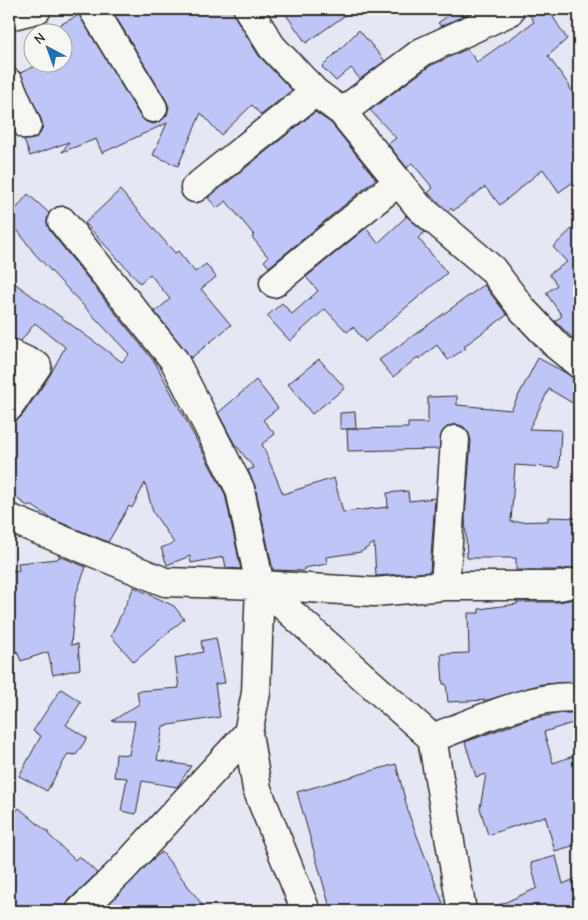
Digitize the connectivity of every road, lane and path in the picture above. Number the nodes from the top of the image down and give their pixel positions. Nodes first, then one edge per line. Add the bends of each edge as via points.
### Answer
1 (37, 9) edge
2 (93, 9) edge
3 (248, 9) edge
4 (505, 9) edge
5 (9, 16) edge
6 (9, 83) edge
7 (315, 92) junction
8 (153, 108) dead end
9 (342, 112) junction
10 (27, 125) dead end
11 (398, 182) junction
12 (195, 188) dead end
13 (62, 221) dead end
14 (274, 283) dead end
15 (9, 353) edge
16 (579, 364) edge
17 (9, 407) edge
18 (455, 440) dead end
19 (9, 518) edge
20 (579, 582) edge
21 (260, 585) junction
22 (445, 586) junction
23 (579, 698) edge
24 (248, 733) junction
25 (432, 738) junction
26 (80, 911) edge
27 (306, 911) edge
28 (462, 911) edge

1 - 5 street
2 - 8 street
3 - 7 street via 272,46
4 - 9 street via 508,12 422,52
6 - 10 street
7 - 9 street
7 - 12 street
9 - 11 street
11 - 14 street
11 - 16 street via 419,206 492,269 522,310 556,346
13 - 21 street via 174,360 240,489
15 - 17 street via 37,366
18 - 22 street
19 - 21 street via 165,582
20 - 22 street via 559,586
21 - 22 street via 374,592
21 - 24 street via 256,693
21 - 25 street
23 - 25 street via 566,696 541,700
24 - 26 street
24 - 27 street via 256,789
25 - 28 street

